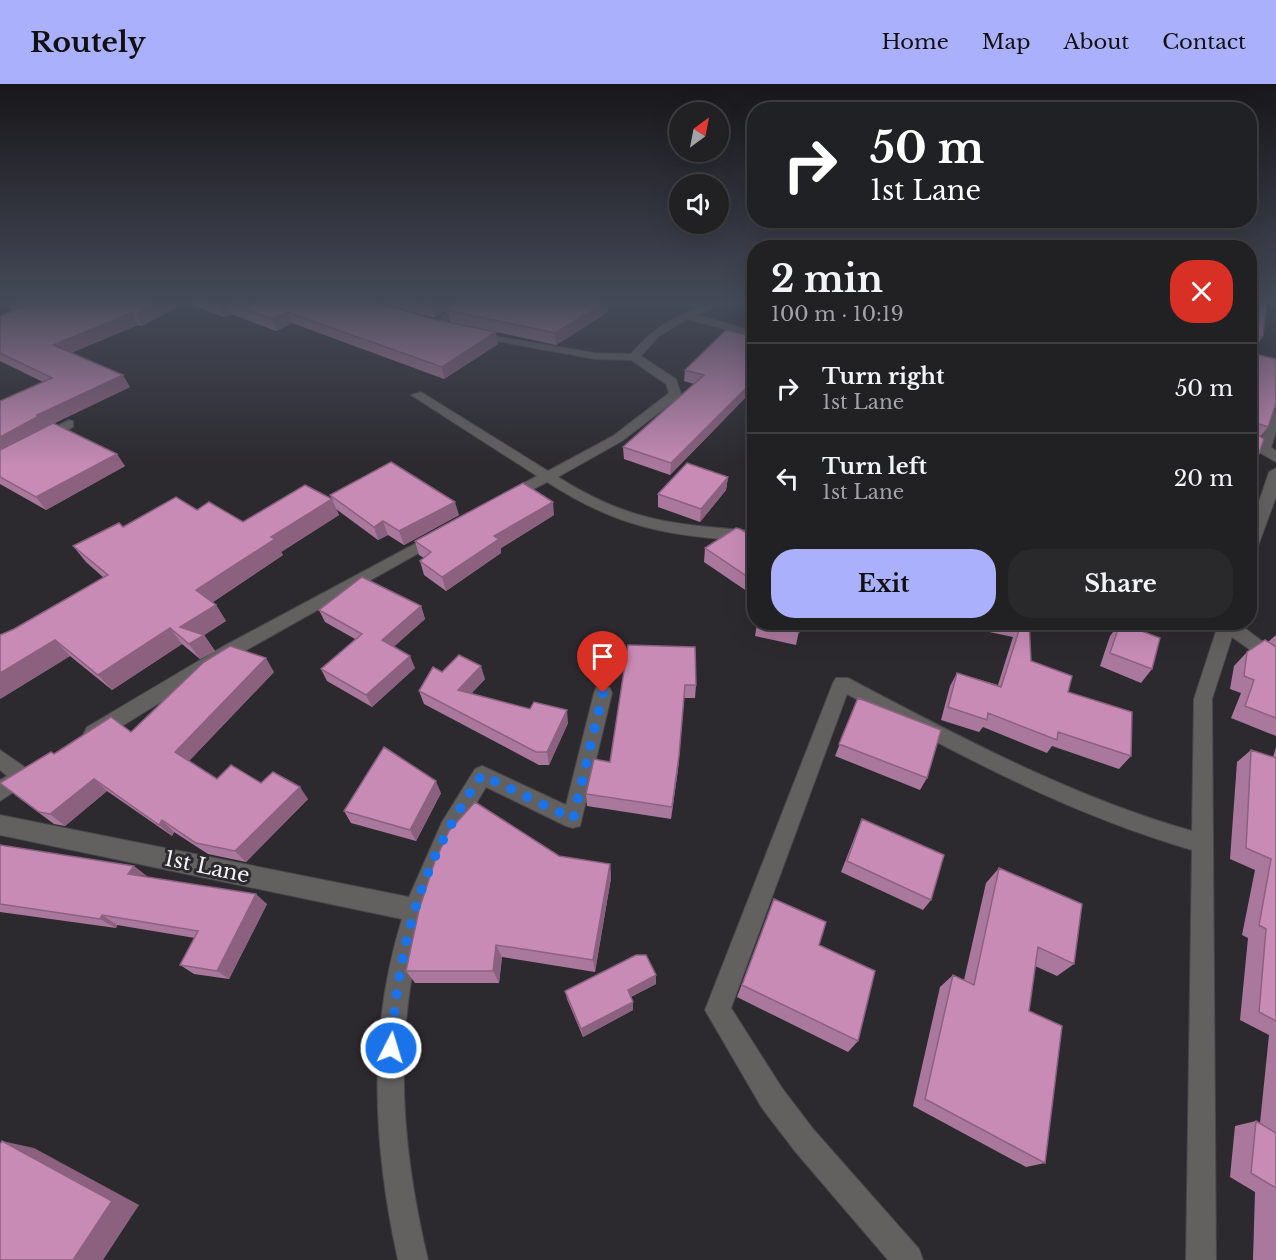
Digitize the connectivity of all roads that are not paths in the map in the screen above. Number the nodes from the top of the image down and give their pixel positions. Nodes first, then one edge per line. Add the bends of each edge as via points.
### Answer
1 (629, 357) edge
2 (634, 357) joint
3 (417, 395) dead end
4 (1276, 414) edge
5 (69, 424) dead end
6 (1257, 446) edge
7 (1264, 448) junction
8 (1276, 458) edge
9 (0, 461) edge
10 (1276, 472) edge
11 (547, 476) junction
12 (499, 502) edge
13 (1257, 528) edge
14 (451, 529) edge
15 (747, 535) edge
16 (1225, 630) edge
17 (1236, 630) edge
18 (1276, 661) edge
19 (603, 693) dead end
20 (81, 741) edge
21 (0, 758) edge
22 (0, 792) edge
23 (0, 825) edge
24 (1193, 841) dead end
25 (415, 910) junction
26 (413, 1260) edge
27 (908, 1260) edge
28 (1201, 1260) edge

1 - 2 street
2 - 11 street via 672,382 675,394 659,411
3 - 11 street
4 - 7 street
5 - 9 street
6 - 7 street
7 - 8 street
10 - 13 street
11 - 12 street
11 - 15 street via 617,517 651,527
14 - 20 street via 248,641
16 - 28 street via 1203,699
17 - 18 street
19 - 25 street via 573,819 482,775 452,820
21 - 22 street via 27,773
23 - 25 street, 1st Lane
24 - 27 street via 1084,807 842,683 718,1010 772,1098
25 - 26 street via 399,968 389,1069 394,1160

